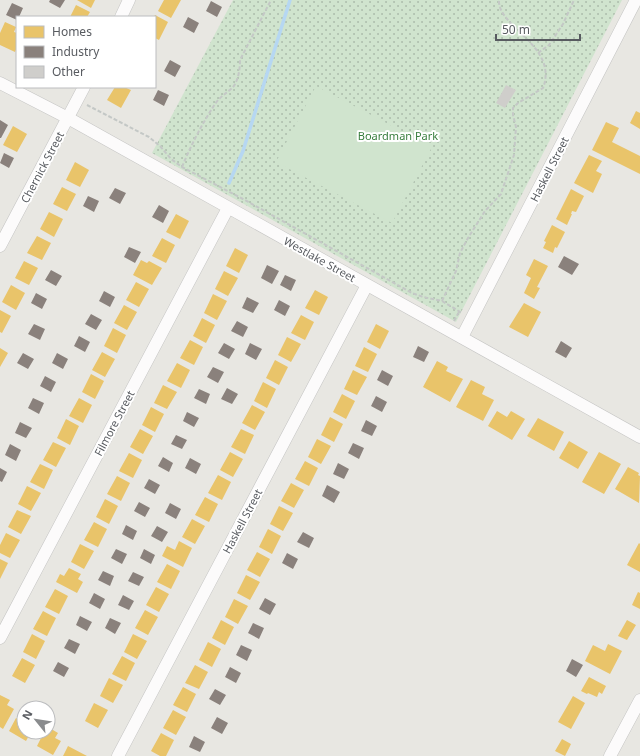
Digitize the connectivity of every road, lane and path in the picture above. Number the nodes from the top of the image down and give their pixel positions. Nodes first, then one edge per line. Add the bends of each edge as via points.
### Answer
1 (130, 0) edge
2 (271, 0) edge
3 (499, 0) edge
4 (574, 0) edge
5 (636, 0) edge
6 (122, 16) edge
7 (538, 53) junction
8 (0, 83) edge
9 (84, 88) edge
10 (78, 100) junction
11 (68, 118) junction
12 (182, 167) junction
13 (228, 208) junction
14 (0, 246) edge
15 (367, 285) junction
16 (442, 301) junction
17 (471, 318) junction
18 (462, 338) junction
19 (640, 437) edge
20 (0, 638) edge
21 (640, 700) edge
22 (118, 756) edge
23 (610, 756) edge

1 - 6 street
2 - 12 path via 240,60 236,83 216,102
3 - 7 path via 498,5 506,17
4 - 7 path via 563,24 549,45
5 - 17 street, Haskell Street
7 - 16 path via 547,79 543,88 513,108 516,127 514,155 501,194 485,211 468,238
8 - 11 street, Westlake Street
9 - 10 street, Chernick Street
10 - 11 street, Chernick Street
10 - 12 path via 149,137 171,160
11 - 13 street, Westlake Street
11 - 14 street, Chernick Street
12 - 16 path via 412,293
13 - 15 street, Westlake Street
13 - 20 street, Filmore Street
15 - 18 street, Westlake Street
15 - 22 street, Haskell Street
16 - 17 path
17 - 18 street, Haskell Street
18 - 19 street, Westlake Street
21 - 23 street

